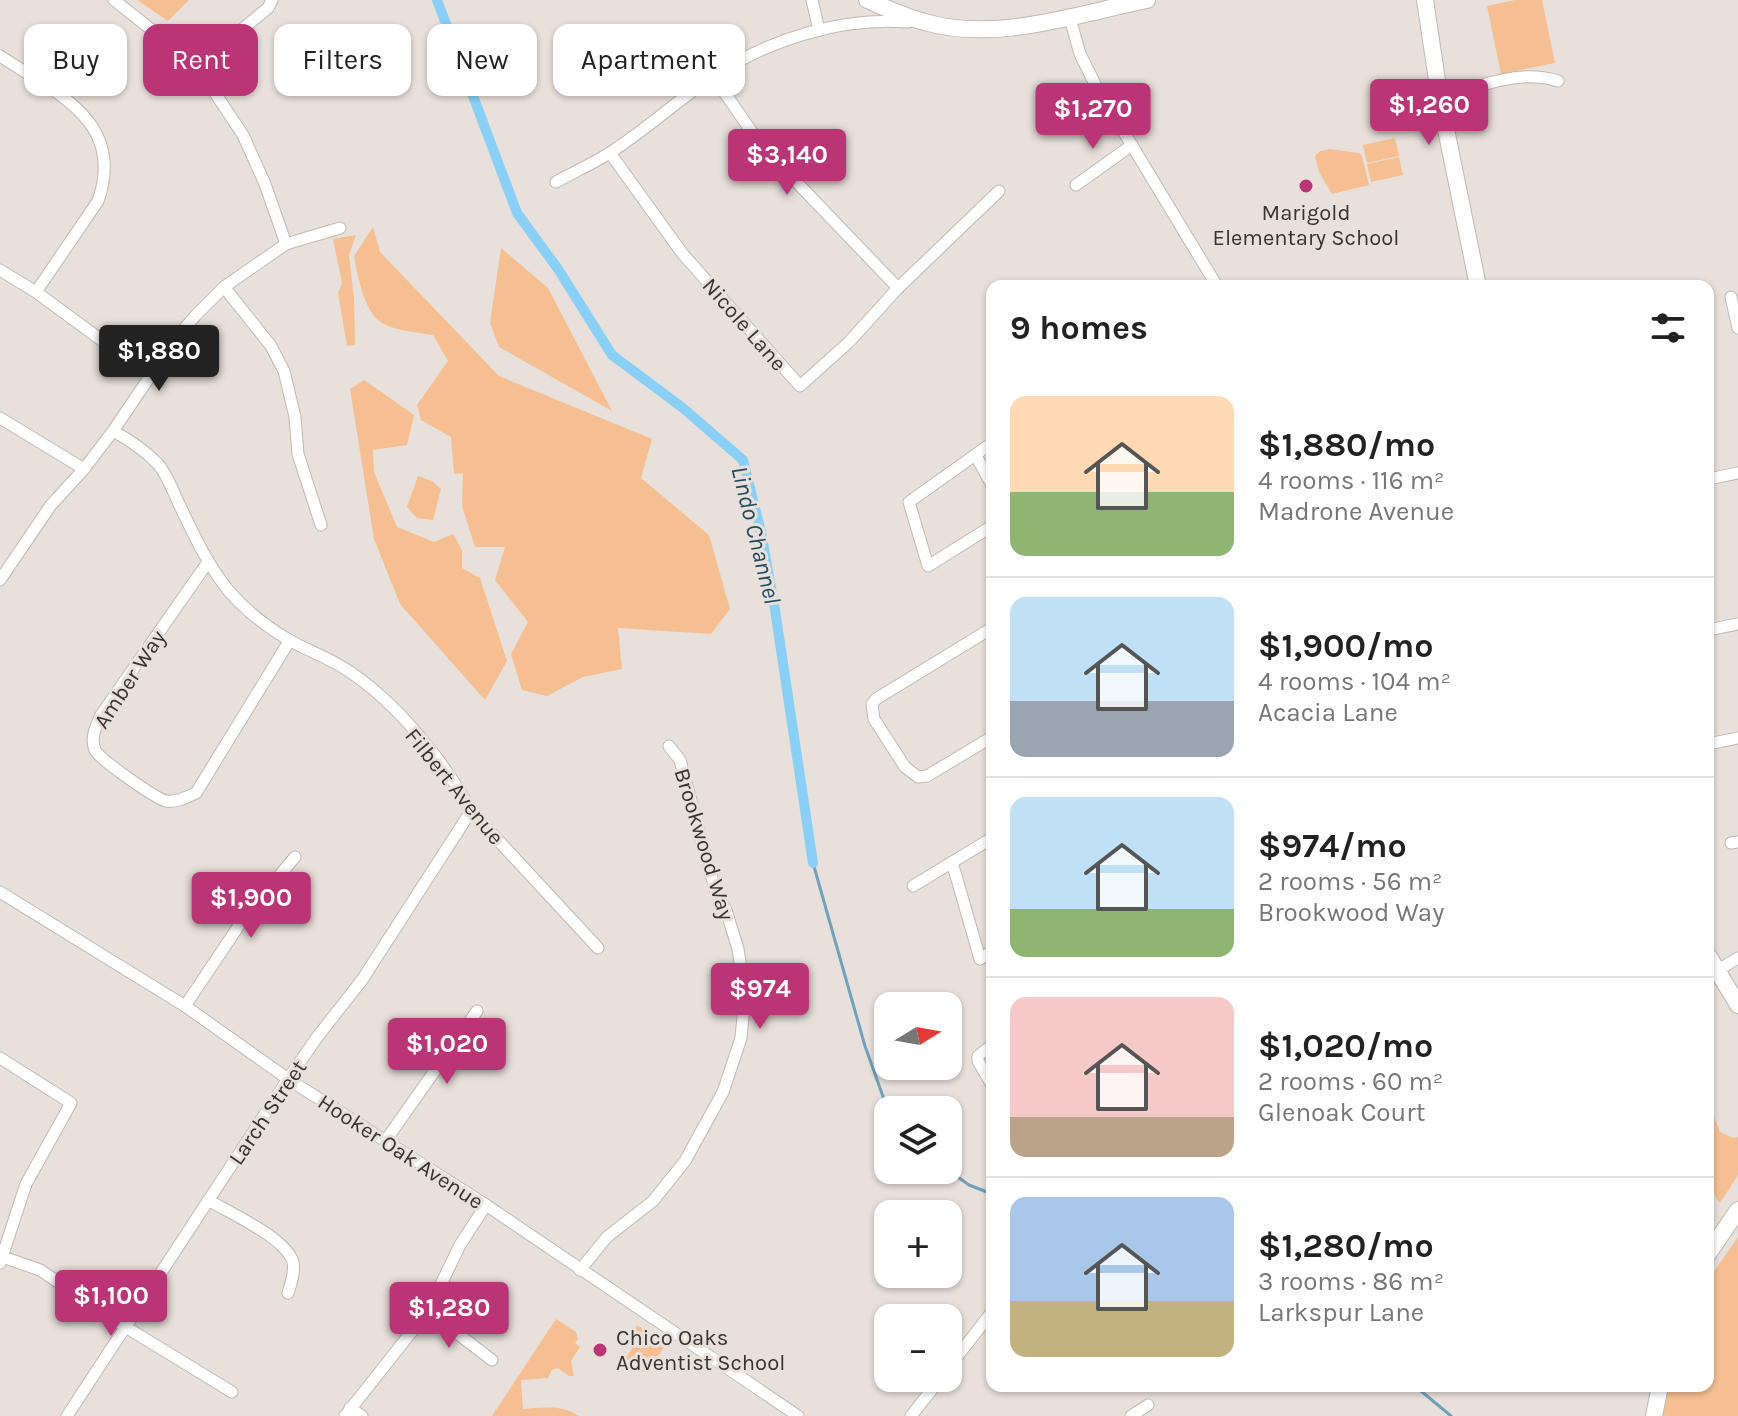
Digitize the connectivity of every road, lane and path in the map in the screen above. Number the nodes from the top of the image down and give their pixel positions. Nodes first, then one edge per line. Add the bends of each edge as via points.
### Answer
1 (114, 0) edge
2 (272, 0) edge
3 (812, 0) edge
4 (867, 0) edge
5 (1147, 0) edge
6 (1425, 0) edge
7 (1069, 15) junction
8 (927, 23) junction
9 (144, 24) edge
10 (248, 24) edge
11 (819, 30) junction
12 (0, 57) edge
13 (745, 57) edge
14 (1558, 81) dead end
15 (217, 96) edge
16 (686, 96) edge
17 (727, 96) edge
18 (1440, 100) junction
19 (1132, 145) junction
20 (610, 153) junction
21 (556, 182) dead end
22 (1076, 185) dead end
23 (999, 191) dead end
24 (340, 228) dead end
25 (286, 244) junction
26 (0, 270) edge
27 (1213, 280) edge
28 (1477, 280) edge
29 (224, 287) junction
30 (898, 288) junction
31 (36, 292) junction
32 (1731, 297) dead end
33 (1738, 328) edge
34 (149, 375) junction
35 (0, 418) edge
36 (113, 431) junction
37 (986, 448) edge
38 (976, 456) junction
39 (84, 469) junction
40 (1738, 473) edge
41 (986, 474) edge
42 (1714, 478) edge
43 (321, 525) dead end
44 (986, 530) edge
45 (208, 562) junction
46 (0, 580) edge
47 (1738, 624) edge
48 (1714, 629) edge
49 (986, 632) edge
50 (290, 640) junction
51 (1738, 738) edge
52 (986, 741) edge
53 (1714, 743) edge
54 (669, 746) dead end
55 (471, 811) junction
56 (986, 842) edge
57 (295, 857) dead end
58 (952, 862) junction
59 (913, 886) dead end
60 (0, 892) edge
61 (598, 948) dead end
62 (986, 955) edge
63 (1738, 958) edge
64 (1714, 972) edge
65 (1714, 974) edge
66 (1736, 996) edge
67 (185, 1006) junction
68 (477, 1011) dead end
69 (986, 1050) edge
70 (0, 1058) edge
71 (986, 1075) edge
72 (288, 1079) junction
73 (386, 1140) junction
74 (208, 1200) junction
75 (486, 1205) junction
76 (1738, 1210) edge
77 (1714, 1245) edge
78 (2, 1260) edge
79 (580, 1270) junction
80 (288, 1293) dead end
81 (428, 1311) junction
82 (986, 1320) edge
83 (124, 1326) junction
84 (962, 1350) edge
85 (492, 1360) dead end
86 (232, 1392) dead end
87 (930, 1392) edge
88 (1659, 1392) edge
89 (1148, 1405) dead end
90 (347, 1412) edge
91 (67, 1416) edge
92 (362, 1416) edge
93 (798, 1416) edge
94 (911, 1416) edge
95 (1131, 1416) edge
96 (1654, 1416) edge

1 - 9 street
2 - 10 street
3 - 11 street
4 - 8 street
5 - 7 street
6 - 18 street
7 - 8 street via 996,29
7 - 19 street via 1080,54
8 - 11 street
11 - 13 street
12 - 31 street via 75,105 103,148 104,183 98,201
14 - 18 street via 1532,76 1500,81
15 - 25 street via 243,135
16 - 20 street
17 - 30 street via 761,145
18 - 28 street
19 - 22 street
19 - 27 street
20 - 21 street
20 - 30 street, Nicole Lane via 682,253 800,386
23 - 30 street, Nicole Lane
24 - 25 street
25 - 29 street
26 - 31 street
29 - 34 street
29 - 43 street via 284,371 298,454
31 - 34 street
32 - 33 street
34 - 36 street
35 - 39 street
36 - 39 street
36 - 45 street, Filbert Avenue via 157,464
37 - 38 street
38 - 41 street
38 - 44 street via 909,502 928,566
39 - 46 street via 51,505
40 - 42 street
45 - 50 street, Filbert Avenue via 245,608
45 - 50 street, Amber Way via 101,715 94,731 101,760 165,801 196,793
47 - 48 street
49 - 52 street via 876,699 872,711 905,767 918,777
50 - 55 street, Filbert Avenue via 355,675 389,706 437,756
51 - 53 street
54 - 79 street, Brookwood Way via 680,760 715,889 738,949 745,994 741,1038 723,1092 685,1161 653,1201 607,1237
55 - 61 street, Filbert Avenue
55 - 72 street, Larch Street via 362,980
56 - 58 street
57 - 67 street via 244,918
58 - 59 street
58 - 62 street via 980,959
60 - 67 street, Hooker Oak Avenue
63 - 64 street
65 - 66 street
67 - 72 street, Hooker Oak Avenue
68 - 73 street
69 - 71 street via 978,1056
70 - 78 street via 71,1103 26,1184
72 - 73 street, Hooker Oak Avenue
72 - 74 street, Larch Street
73 - 75 street, Hooker Oak Avenue
74 - 80 street via 288,1252 294,1265
74 - 83 street, Larch Street
75 - 79 street, Hooker Oak Avenue
75 - 81 street
76 - 77 street
78 - 83 street via 40,1270
79 - 93 street, Hooker Oak Avenue
81 - 85 street
81 - 90 street
82 - 84 street
83 - 86 street
83 - 91 street, Larch Street
87 - 94 street
88 - 96 street
89 - 95 street
90 - 92 street

